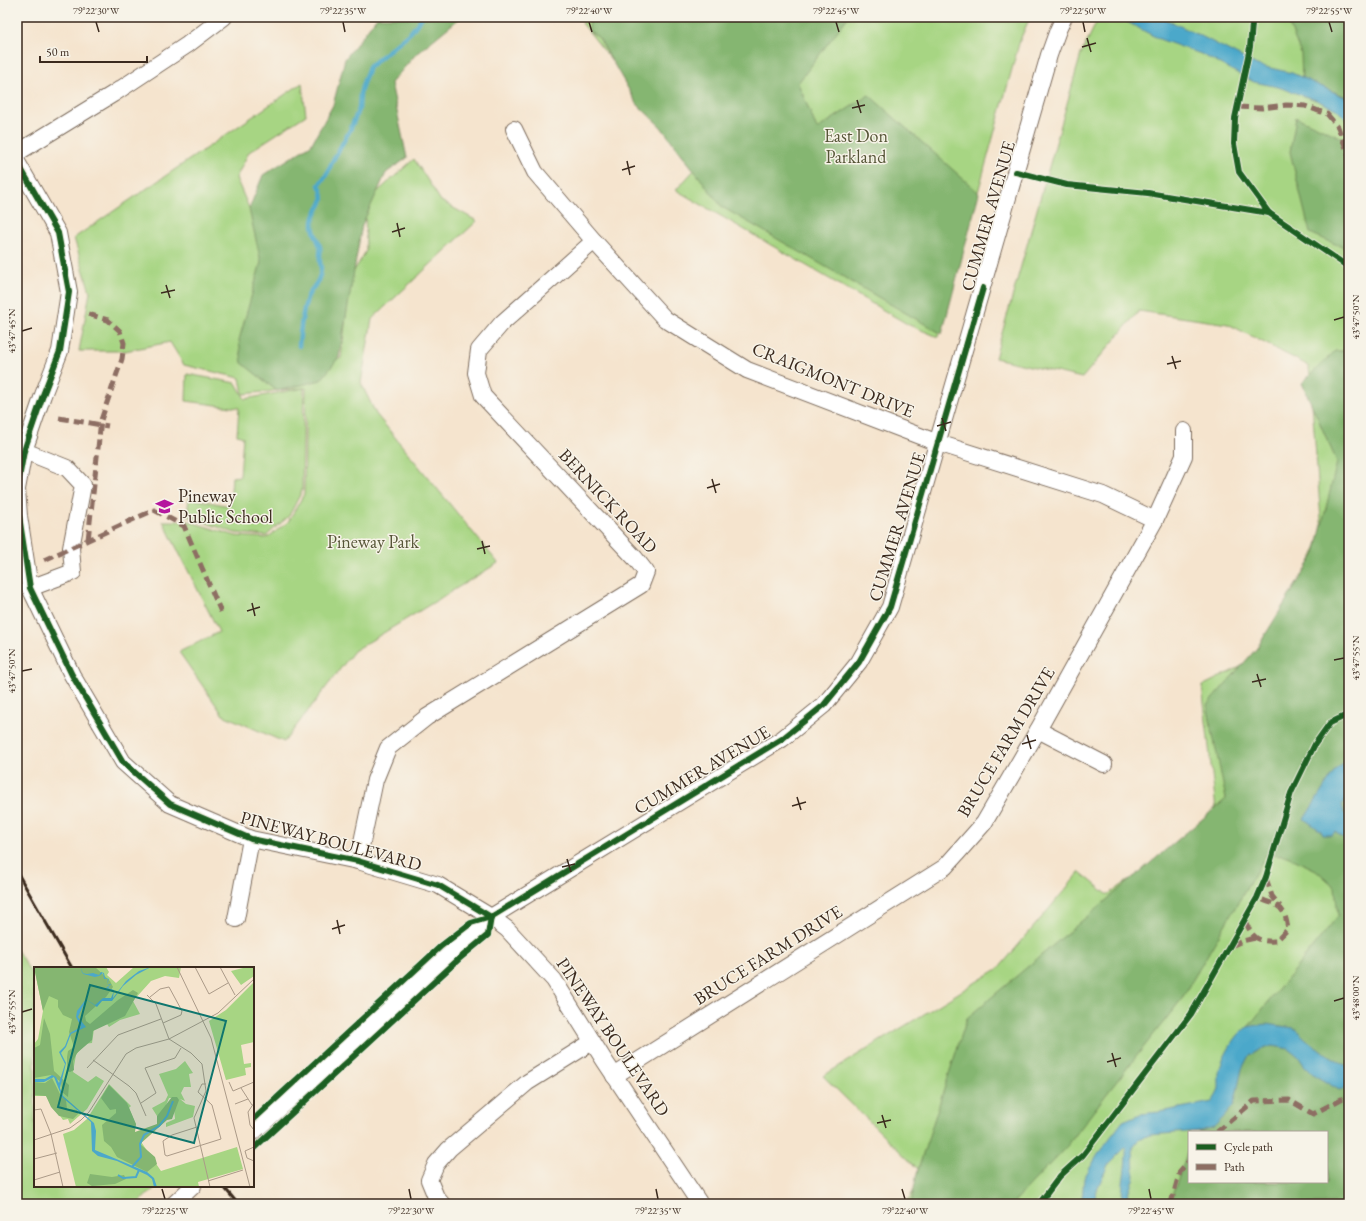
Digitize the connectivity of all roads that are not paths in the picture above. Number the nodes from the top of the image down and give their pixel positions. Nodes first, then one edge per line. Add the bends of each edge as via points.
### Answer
1 (224, 17) edge
2 (1064, 17) edge
3 (514, 129) dead end
4 (17, 153) edge
5 (17, 162) edge
6 (594, 241) junction
7 (1184, 431) dead end
8 (938, 443) junction
9 (21, 450) edge
10 (1155, 520) junction
11 (30, 588) junction
12 (1038, 730) junction
13 (1104, 764) dead end
14 (251, 839) junction
15 (358, 861) junction
16 (491, 917) junction
17 (236, 919) dead end
18 (592, 1042) junction
19 (614, 1076) junction
20 (254, 1131) edge
21 (193, 1187) edge
22 (174, 1204) edge
23 (442, 1204) edge
24 (700, 1204) edge

1 - 4 street via 156,66
2 - 8 street, CUMMER AVENUE via 1049,55
3 - 6 street, CRAIGMONT DRIVE via 535,172
5 - 9 street, PINEWAY BOULEVARD via 58,233 69,292 60,351
6 - 8 street, CRAIGMONT DRIVE via 665,319 747,370
6 - 15 street, BERNICK ROAD via 502,323 479,350 476,373 484,396 646,572 642,585 427,717 388,748 375,780
7 - 10 street, BRUCE FARM DRIVE via 1184,456
8 - 10 street, CRAIGMONT DRIVE via 1103,494
8 - 16 street, CUMMER AVENUE via 890,606 860,662 824,705 782,739
9 - 11 street, PINEWAY BOULEVARD via 17,489
9 - 11 street via 67,468 83,485 71,548 73,572
10 - 12 street, BRUCE FARM DRIVE
11 - 14 street, PINEWAY BOULEVARD via 72,675 123,762 170,804
12 - 13 street
12 - 19 street, BRUCE FARM DRIVE via 984,823 945,867
14 - 15 street, PINEWAY BOULEVARD
14 - 17 street
15 - 16 street, PINEWAY BOULEVARD via 438,886
16 - 18 street, PINEWAY BOULEVARD via 507,929 554,980
16 - 20 street, CUMMER AVENUE
18 - 19 street, PINEWAY BOULEVARD
18 - 23 street via 528,1082 449,1149 436,1164 429,1180
19 - 24 street, PINEWAY BOULEVARD
21 - 22 street

